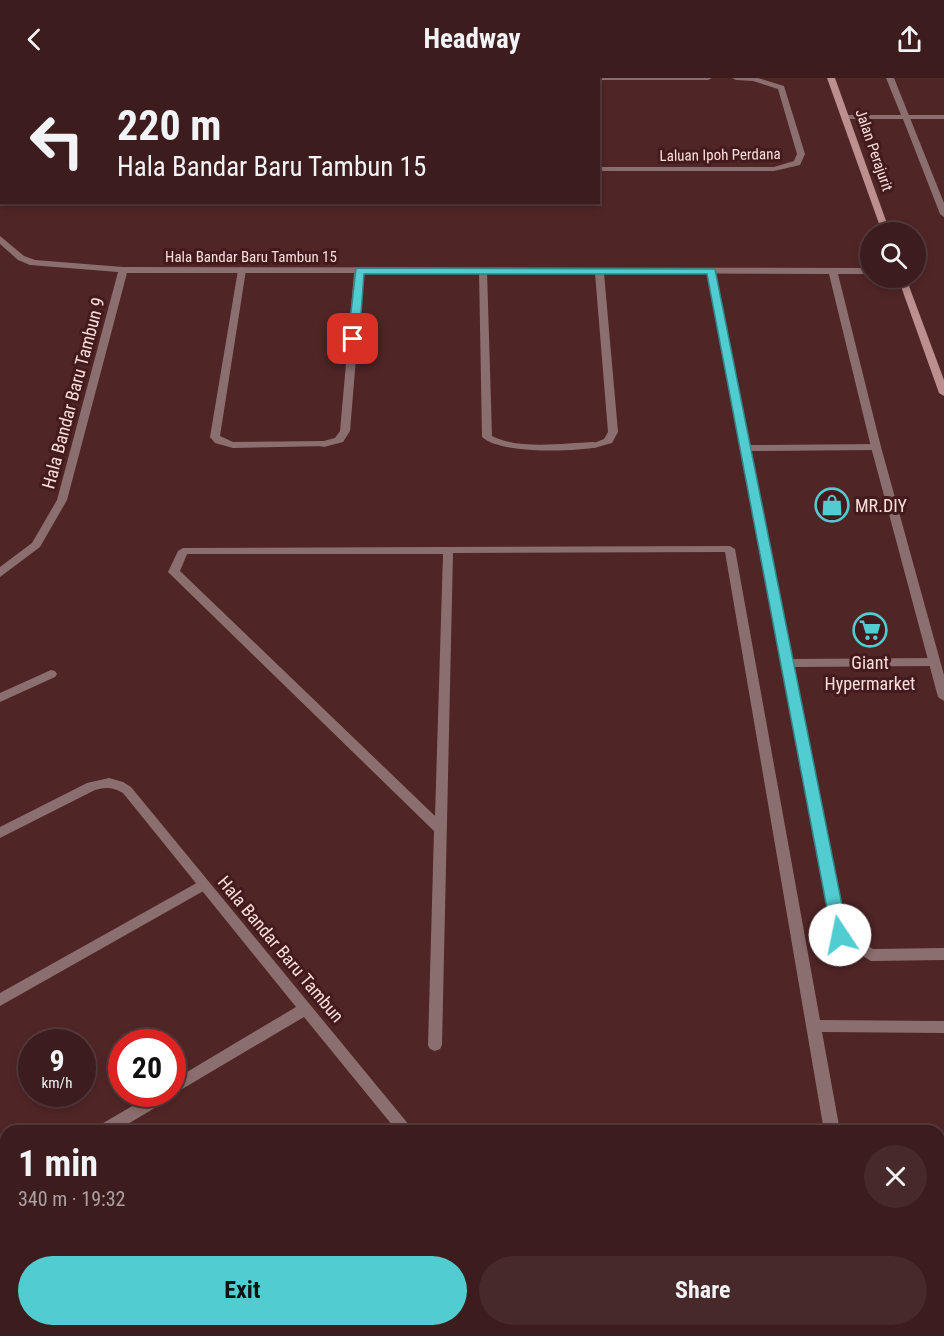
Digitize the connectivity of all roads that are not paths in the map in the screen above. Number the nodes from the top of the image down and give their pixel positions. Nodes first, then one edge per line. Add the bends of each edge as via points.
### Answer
1 (600, 78) edge
2 (708, 78) edge
3 (736, 78) edge
4 (831, 78) edge
5 (890, 78) edge
6 (847, 117) junction
7 (905, 117) junction
8 (944, 117) edge
9 (600, 169) edge
10 (944, 214) edge
11 (883, 222) edge
12 (0, 239) edge
13 (123, 270) junction
14 (242, 270) junction
15 (359, 271) junction
16 (483, 271) junction
17 (599, 271) junction
18 (711, 271) junction
19 (833, 271) junction
20 (860, 271) edge
21 (906, 288) edge
22 (942, 382) edge
23 (944, 393) edge
24 (876, 447) junction
25 (747, 448) junction
26 (447, 552) junction
27 (0, 573) edge
28 (939, 662) edge
29 (788, 663) junction
30 (51, 674) dead end
31 (944, 697) edge
32 (0, 698) edge
33 (440, 829) junction
34 (0, 833) edge
35 (202, 885) junction
36 (944, 954) edge
37 (0, 1000) edge
38 (305, 1009) junction
39 (815, 1026) junction
40 (944, 1027) edge
41 (435, 1045) dead end
42 (186, 1081) edge
43 (143, 1107) edge
44 (113, 1125) edge
45 (401, 1125) edge
46 (831, 1125) edge

1 - 2 street
3 - 9 street, Laluan Ipoh Perdana via 781,88 801,154 797,163 774,169
4 - 6 street, Jalan Perajurit
5 - 7 street
6 - 7 street
6 - 11 street, Jalan Perajurit
7 - 8 street
7 - 10 street
12 - 13 street, Hala Bandar Baru Tambun 15 via 21,258 40,264
13 - 14 street, Hala Bandar Baru Tambun 15
13 - 27 street, Hala Bandar Baru Tambun 9 via 62,500 36,545
14 - 15 street, Hala Bandar Baru Tambun 15
14 - 15 street via 215,437 233,445 324,444 339,440 345,431
15 - 16 street, Hala Bandar Baru Tambun 15
16 - 17 street, Hala Bandar Baru Tambun 15
16 - 17 street via 487,437 507,445 594,445 608,441 613,432
17 - 18 street, Hala Bandar Baru Tambun 15
18 - 19 street, Hala Bandar Baru Tambun 15
18 - 25 street
19 - 20 street, Hala Bandar Baru Tambun 15
19 - 24 street
21 - 22 street
22 - 23 street
24 - 25 street
24 - 28 street
25 - 29 street
26 - 33 street
26 - 33 street via 183,551 174,572
26 - 39 street via 730,549
28 - 29 street
28 - 31 street
29 - 36 street via 840,935 871,955
30 - 32 street
33 - 41 street
34 - 35 street, Hala Bandar Baru Tambun via 100,783 111,783 127,790
35 - 37 street
35 - 38 street, Hala Bandar Baru Tambun
38 - 42 street
38 - 45 street, Hala Bandar Baru Tambun
39 - 40 street
39 - 46 street
43 - 44 street

